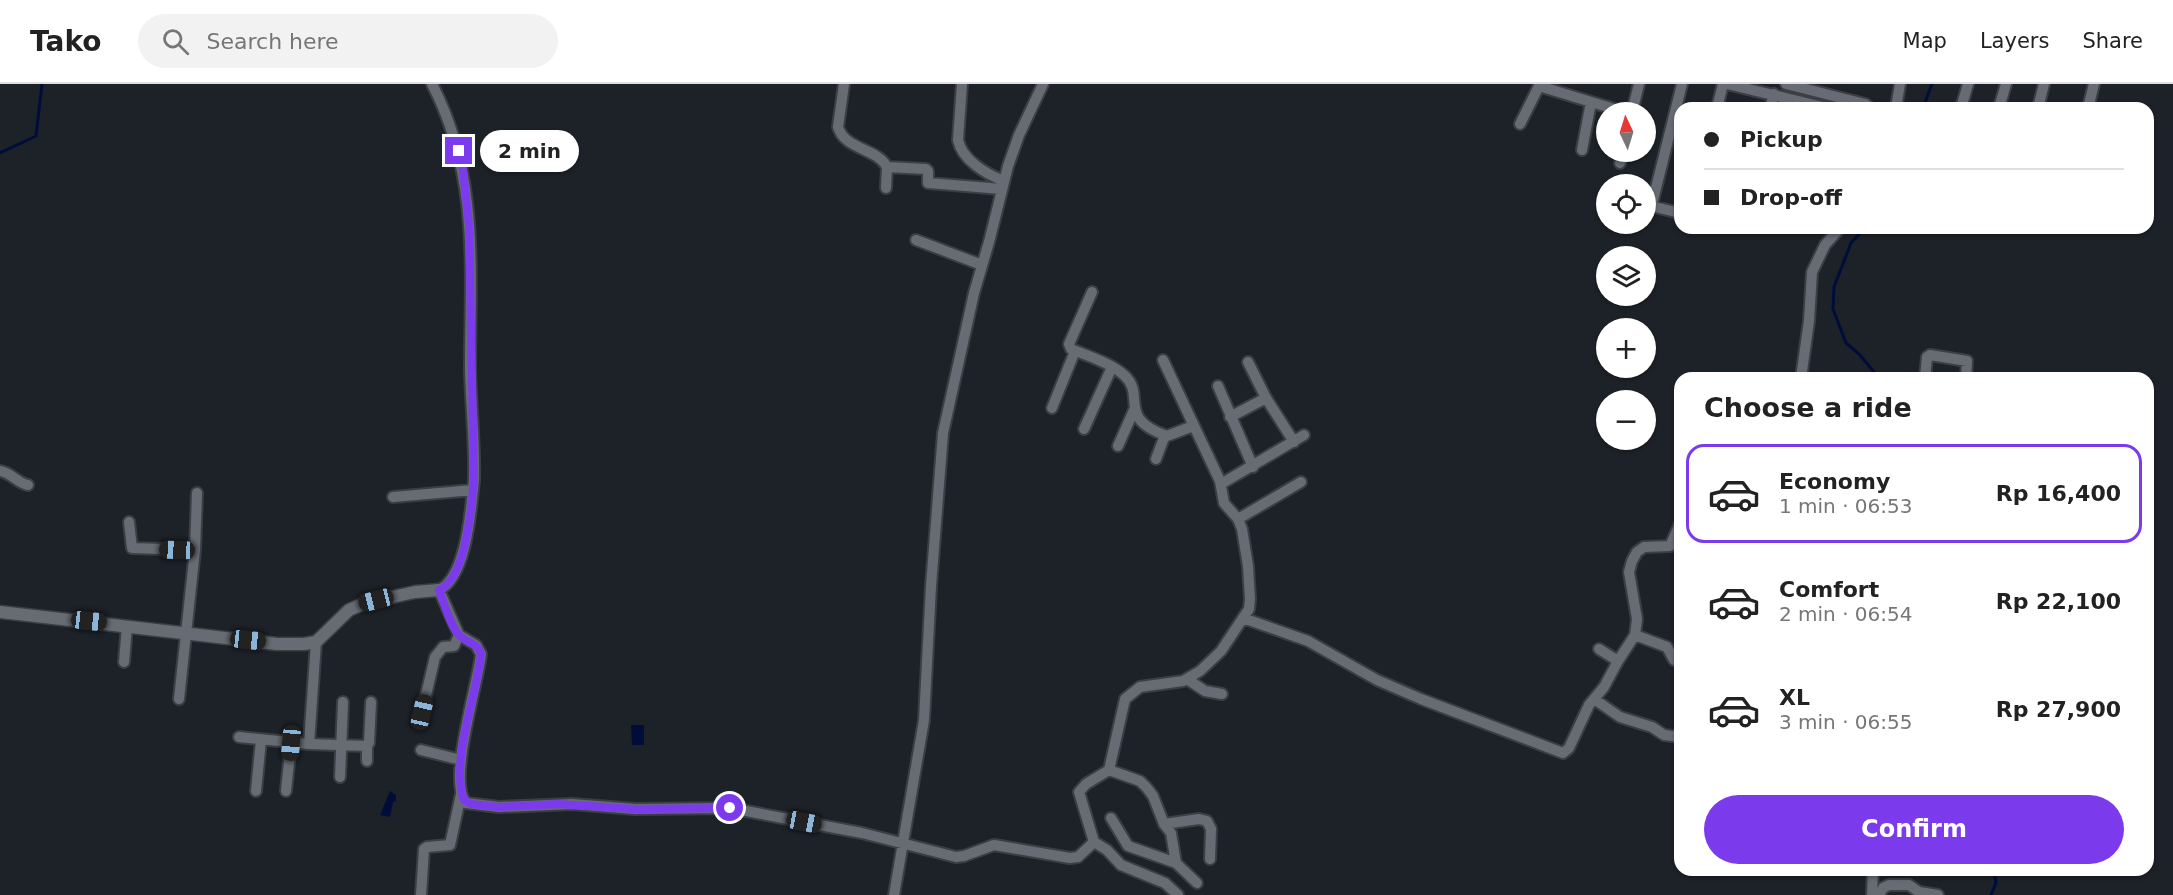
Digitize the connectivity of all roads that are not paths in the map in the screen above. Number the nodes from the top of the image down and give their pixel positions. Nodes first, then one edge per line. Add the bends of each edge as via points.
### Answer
1 (432, 84) edge
2 (844, 84) edge
3 (962, 84) edge
4 (1043, 84) edge
5 (1639, 84) edge
6 (1682, 84) edge
7 (1729, 84) edge
8 (1786, 84) edge
9 (1900, 84) edge
10 (1968, 84) edge
11 (2006, 84) edge
12 (2044, 84) edge
13 (2094, 84) edge
14 (1540, 85) edge
15 (1773, 94) junction
16 (1826, 94) junction
17 (1591, 102) junction
18 (1634, 102) edge
19 (1678, 102) edge
20 (1720, 102) edge
21 (1771, 102) edge
22 (1805, 102) edge
23 (1825, 102) edge
24 (1857, 102) edge
25 (1897, 102) edge
26 (1963, 102) edge
27 (2001, 102) edge
28 (2040, 102) edge
29 (2090, 102) edge
30 (1596, 104) edge
31 (1674, 116) edge
32 (1520, 124) dead end
33 (1582, 150) dead end
34 (887, 167) junction
35 (1003, 184) junction
36 (886, 188) dead end
37 (1674, 212) edge
38 (1835, 234) edge
39 (916, 240) dead end
40 (982, 265) junction
41 (1092, 292) dead end
42 (1075, 351) junction
43 (1163, 360) dead end
44 (1248, 362) dead end
45 (1112, 367) junction
46 (1802, 372) edge
47 (1926, 372) edge
48 (1966, 372) edge
49 (1218, 386) dead end
50 (1266, 398) junction
51 (1052, 408) dead end
52 (1134, 410) junction
53 (1230, 417) junction
54 (1193, 426) junction
55 (1084, 429) dead end
56 (1165, 435) junction
57 (1304, 435) dead end
58 (1294, 442) junction
59 (1118, 446) dead end
60 (1156, 459) dead end
61 (1253, 467) junction
62 (0, 471) edge
63 (1301, 482) dead end
64 (1221, 484) junction
65 (28, 485) dead end
66 (473, 490) junction
67 (197, 493) dead end
68 (393, 497) dead end
69 (1238, 519) junction
70 (129, 522) dead end
71 (1674, 537) edge
72 (195, 550) junction
73 (439, 590) junction
74 (0, 612) edge
75 (1243, 618) junction
76 (127, 626) junction
77 (185, 633) junction
78 (459, 635) junction
79 (1635, 635) junction
80 (316, 642) junction
81 (1599, 649) dead end
82 (1674, 660) edge
83 (1618, 661) junction
84 (124, 662) dead end
85 (1187, 679) junction
86 (1222, 694) dead end
87 (179, 699) dead end
88 (1594, 699) junction
89 (343, 702) dead end
90 (371, 702) dead end
91 (422, 712) dead end
92 (1674, 736) edge
93 (239, 737) dead end
94 (261, 740) junction
95 (291, 743) junction
96 (309, 744) junction
97 (342, 745) junction
98 (367, 746) junction
99 (421, 750) dead end
100 (461, 760) junction
101 (367, 761) dead end
102 (1109, 770) junction
103 (340, 777) dead end
104 (256, 791) dead end
105 (286, 791) dead end
106 (461, 794) junction
107 (1111, 818) dead end
108 (1164, 824) junction
109 (1094, 842) junction
110 (904, 843) junction
111 (1210, 859) dead end
112 (1176, 863) junction
113 (1873, 876) edge
114 (1197, 883) dead end
115 (421, 895) edge
116 (894, 895) edge
117 (1178, 895) edge
118 (1872, 895) edge
119 (1879, 895) edge
120 (1938, 895) edge

1 - 66 street via 459,151 466,198
2 - 34 street via 840,133
3 - 35 street via 960,147
4 - 35 street via 1019,135
5 - 18 street
6 - 19 street
7 - 15 street
7 - 20 street
8 - 16 street
9 - 25 street
10 - 26 street
11 - 27 street
12 - 28 street
13 - 29 street
14 - 17 street
14 - 32 street
15 - 21 street
15 - 22 street
16 - 23 street
16 - 24 street
17 - 30 street
17 - 33 street
31 - 37 street via 1652,204
34 - 35 street via 926,169 928,183
34 - 36 street
35 - 40 street
38 - 46 street via 1812,272
39 - 40 street
40 - 110 street via 943,433 924,720
41 - 42 street via 1069,344
42 - 45 street
42 - 51 street
43 - 54 street
44 - 50 street
45 - 52 street via 1130,383
45 - 55 street
47 - 48 street via 1930,355 1966,360
49 - 53 street
50 - 53 street
50 - 58 street
52 - 56 street via 1141,422
52 - 59 street
53 - 61 street
54 - 56 street
54 - 64 street
56 - 60 street
57 - 58 street
58 - 61 street
61 - 64 street
62 - 65 street
63 - 69 street
64 - 69 street via 1224,503
66 - 68 street
66 - 73 street via 459,561 449,582
67 - 72 street
69 - 75 street via 1245,543 1250,599
70 - 72 street via 132,548
71 - 79 street via 1670,546 1644,547 1630,566 1637,619
72 - 77 street
73 - 78 street
73 - 80 street via 388,597 353,607
74 - 76 street
75 - 85 street via 1221,651
75 - 88 street via 1308,641 1377,680 1421,699 1561,754 1569,748
76 - 77 street
76 - 84 street
77 - 80 street via 277,644
77 - 87 street
78 - 91 street via 454,646 443,647 435,657
78 - 100 street via 476,645 481,654
79 - 82 street via 1667,647
79 - 83 street
80 - 96 street
81 - 83 street
83 - 88 street
85 - 86 street via 1205,691
85 - 102 street via 1140,687 1128,695 1120,713
88 - 92 street via 1620,717
89 - 97 street
90 - 98 street
93 - 94 street
94 - 95 street
94 - 104 street
95 - 96 street
95 - 105 street
96 - 97 street
97 - 98 street
97 - 103 street
98 - 101 street
99 - 100 street
100 - 106 street
102 - 108 street via 1140,781 1153,796
102 - 109 street via 1080,790
106 - 110 street via 466,803 484,806 730,808
106 - 115 street via 450,845 424,849
107 - 112 street via 1128,846
108 - 111 street via 1208,821
108 - 112 street via 1171,832
109 - 110 street via 1074,858 994,845 956,856
109 - 117 street via 1121,865 1165,884
110 - 116 street
112 - 114 street
113 - 118 street
119 - 120 street via 1883,888 1893,885

